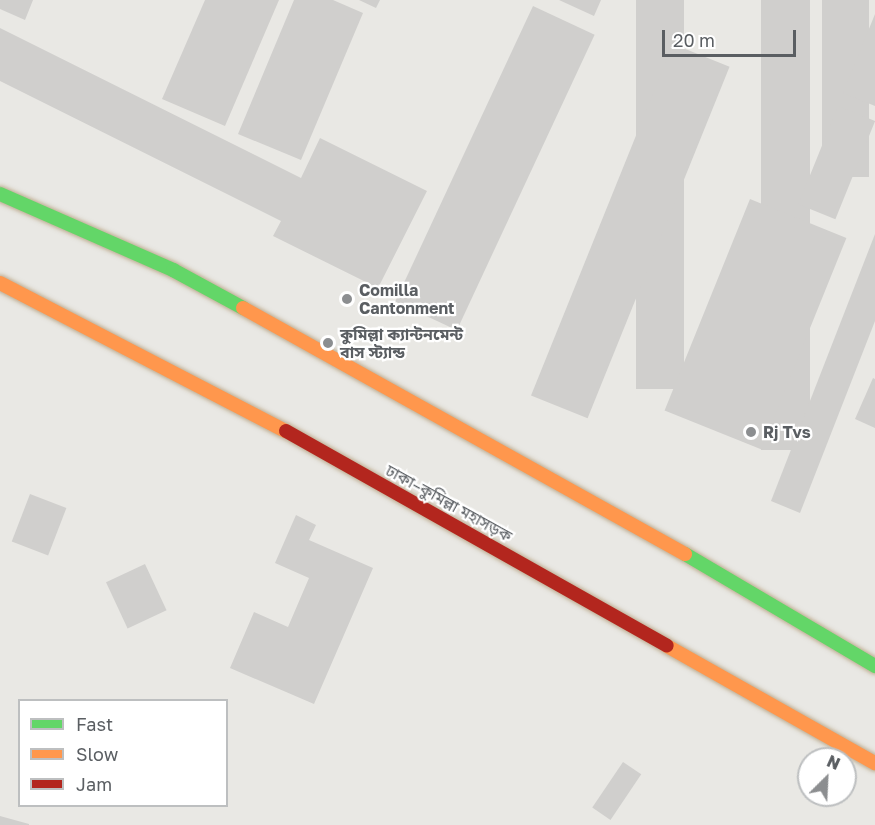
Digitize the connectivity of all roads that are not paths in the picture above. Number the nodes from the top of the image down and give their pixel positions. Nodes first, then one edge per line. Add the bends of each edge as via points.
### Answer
1 (0, 194) edge
2 (0, 283) edge
3 (875, 666) edge
4 (875, 763) edge

1 - 3 highway via 173,270 600,504
2 - 4 highway, ঢাকা–কুমিল্লা মহাসড়ক via 214,391

